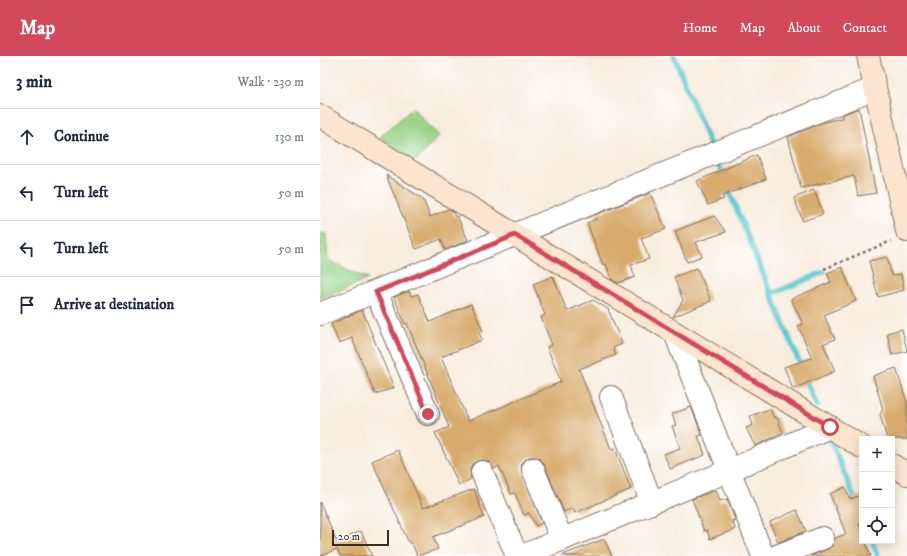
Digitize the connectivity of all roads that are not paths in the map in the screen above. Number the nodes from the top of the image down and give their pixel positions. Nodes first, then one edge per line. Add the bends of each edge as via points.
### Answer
1 (868, 56) edge
2 (875, 88) junction
3 (320, 116) edge
4 (515, 235) junction
5 (900, 236) edge
6 (376, 292) junction
7 (320, 314) edge
8 (675, 333) junction
9 (611, 396) dead end
10 (428, 414) dead end
11 (830, 427) junction
12 (859, 445) edge
13 (895, 467) edge
14 (534, 469) dead end
15 (728, 471) junction
16 (482, 472) dead end
17 (907, 474) edge
18 (652, 503) junction
19 (823, 538) dead end
20 (562, 540) junction
21 (517, 556) edge
22 (522, 556) edge
23 (763, 556) edge
24 (777, 556) edge

1 - 2 street
2 - 4 street
2 - 5 street
3 - 4 street
4 - 6 street
4 - 8 street
6 - 7 street
6 - 10 street
8 - 11 street
8 - 15 street
9 - 18 street
11 - 12 street
11 - 15 street
13 - 17 street
14 - 20 street
15 - 18 street
15 - 23 street
16 - 21 street
18 - 20 street
19 - 24 street
20 - 22 street

